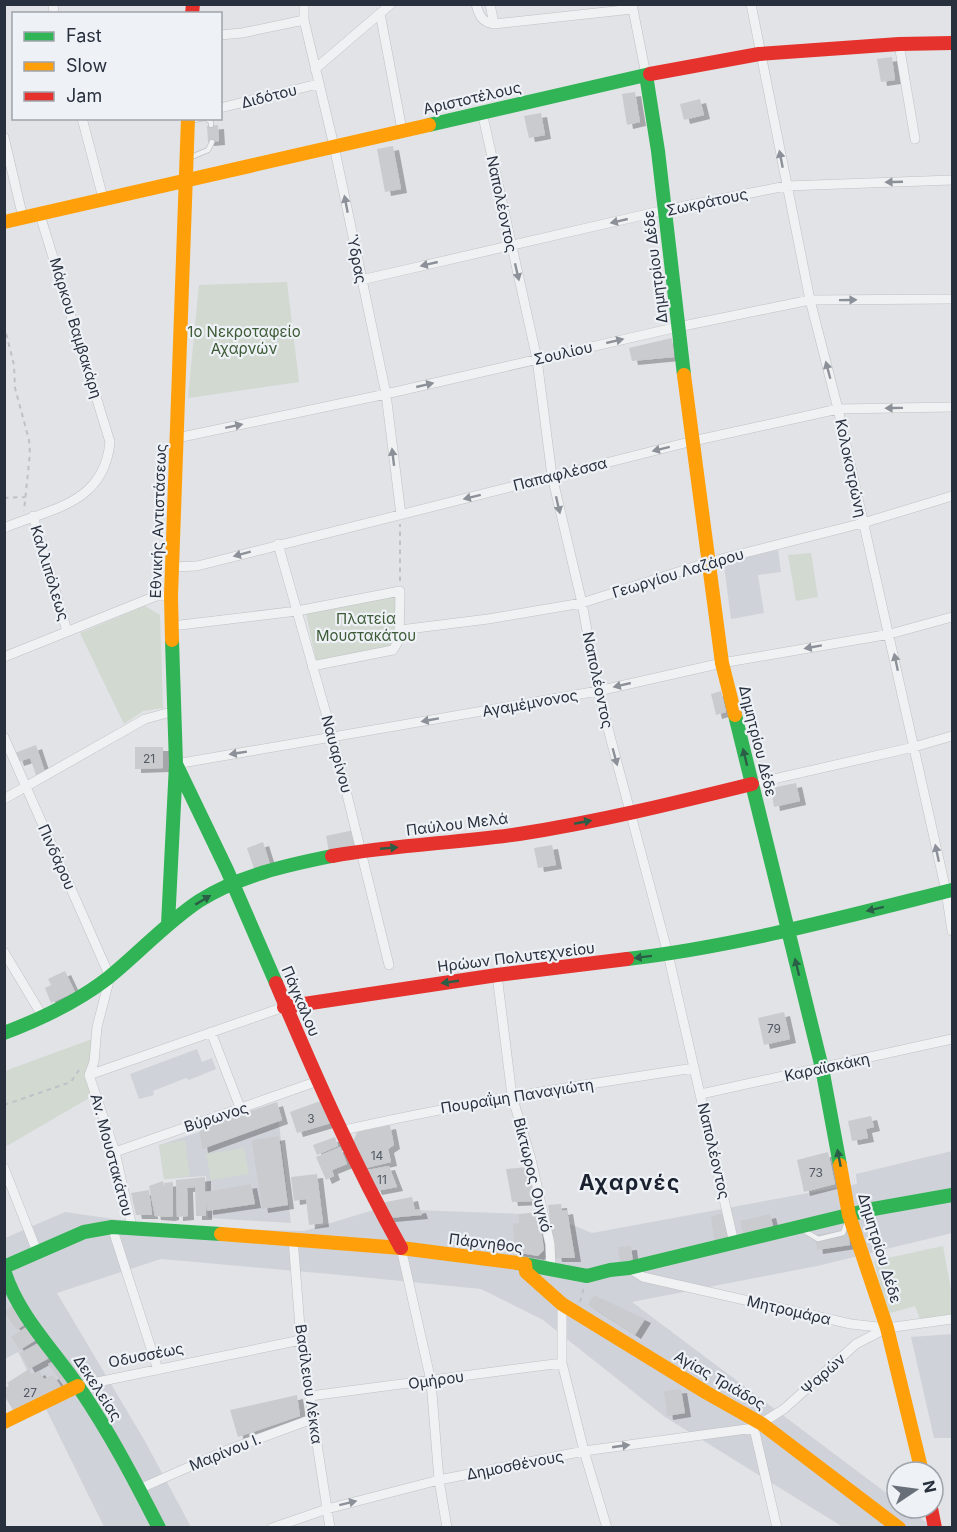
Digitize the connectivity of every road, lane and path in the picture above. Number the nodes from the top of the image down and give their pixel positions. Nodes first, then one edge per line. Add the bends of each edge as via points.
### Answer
1 (304, 4) edge
2 (391, 4) edge
3 (476, 4) edge
4 (489, 4) edge
5 (751, 4) edge
6 (632, 7) edge
7 (380, 13) junction
8 (304, 20) junction
9 (494, 24) junction
10 (222, 35) edge
11 (952, 43) edge
12 (899, 44) junction
13 (759, 54) junction
14 (315, 69) junction
15 (646, 75) junction
16 (318, 84) junction
17 (222, 108) edge
18 (482, 112) junction
19 (83, 120) edge
20 (188, 120) edge
21 (208, 120) edge
22 (211, 125) dead end
23 (402, 130) junction
24 (4, 136) edge
25 (915, 139) dead end
26 (212, 142) dead end
27 (334, 146) junction
28 (187, 159) junction
29 (186, 179) junction
30 (952, 180) edge
31 (786, 186) junction
32 (103, 198) junction
33 (665, 210) junction
34 (40, 214) junction
35 (23, 218) junction
36 (4, 222) edge
37 (511, 246) junction
38 (361, 280) junction
39 (952, 299) edge
40 (810, 300) junction
41 (4, 325) edge
42 (678, 327) junction
43 (537, 359) junction
44 (386, 394) junction
45 (952, 407) edge
46 (838, 409) junction
47 (177, 438) junction
48 (693, 441) junction
49 (552, 476) junction
50 (952, 496) edge
51 (26, 497) junction
52 (4, 498) edge
53 (400, 515) junction
54 (29, 518) junction
55 (863, 523) junction
56 (4, 528) edge
57 (278, 544) junction
58 (709, 562) junction
59 (172, 567) junction
60 (400, 591) junction
61 (171, 596) junction
62 (582, 603) junction
63 (297, 611) junction
64 (952, 617) edge
65 (172, 626) junction
66 (400, 630) junction
67 (67, 631) junction
68 (890, 634) junction
69 (4, 657) edge
70 (722, 663) junction
71 (312, 666) junction
72 (598, 691) junction
73 (175, 711) junction
74 (952, 736) edge
75 (4, 737) edge
76 (333, 738) junction
77 (914, 747) junction
78 (176, 764) junction
79 (752, 784) junction
80 (26, 787) junction
81 (4, 799) edge
82 (630, 813) junction
83 (361, 851) junction
84 (233, 883) junction
85 (949, 891) edge
86 (168, 924) junction
87 (788, 931) junction
88 (952, 931) edge
89 (4, 952) edge
90 (668, 954) junction
91 (389, 965) dead end
92 (497, 975) junction
93 (110, 977) junction
94 (284, 1007) junction
95 (43, 1017) junction
96 (211, 1032) junction
97 (4, 1033) edge
98 (952, 1039) edge
99 (94, 1062) junction
100 (694, 1068) junction
101 (822, 1068) junction
102 (89, 1075) junction
103 (318, 1081) junction
104 (701, 1094) junction
105 (512, 1096) junction
106 (4, 1106) edge
107 (241, 1110) junction
108 (340, 1131) junction
109 (115, 1152) junction
110 (4, 1168) edge
111 (952, 1195) edge
112 (849, 1215) junction
113 (112, 1227) junction
114 (132, 1227) junction
115 (293, 1239) junction
116 (734, 1243) junction
117 (400, 1248) junction
118 (38, 1254) junction
119 (525, 1264) junction
120 (8, 1267) edge
121 (629, 1268) junction
122 (551, 1269) junction
123 (587, 1276) junction
124 (10, 1302) edge
125 (562, 1304) junction
126 (952, 1319) edge
127 (887, 1328) junction
128 (301, 1340) junction
129 (562, 1363) junction
130 (158, 1370) junction
131 (431, 1381) junction
132 (78, 1386) junction
133 (310, 1396) junction
134 (312, 1419) junction
135 (4, 1422) edge
136 (758, 1426) junction
137 (584, 1451) junction
138 (919, 1460) edge
139 (440, 1480) junction
140 (139, 1489) junction
141 (327, 1509) junction
142 (159, 1527) edge
143 (272, 1527) edge
144 (330, 1527) edge
145 (447, 1527) edge
146 (607, 1527) edge
147 (777, 1527) edge
148 (899, 1527) edge

1 - 8 street, Ύδρας
2 - 7 street
3 - 9 street via 479,16
4 - 9 street
5 - 13 street, Κολοκοτρώνη
6 - 9 street
6 - 15 street, Δημητρίου Δέδε
7 - 14 street
7 - 23 street
8 - 10 street
8 - 14 street, Ύδρας
11 - 12 street, Αριστοτέλους
12 - 13 street, Αριστοτέλους
12 - 25 street
13 - 15 street, Αριστοτέλους
31 -> 13 street, Κολοκοτρώνη
14 - 16 street, Ύδρας
15 - 18 street, Αριστοτέλους
15 - 33 street, Δημητρίου Δέδε
16 - 17 street, Διδότου
16 - 27 street, Ύδρας
18 - 23 street, Αριστοτέλους
18 - 37 street, Ναπολέοντος
19 - 32 street
20 - 28 street, Εθνικής Αντιστάσεως
21 - 22 lane
23 - 27 street, Αριστοτέλους
24 - 35 street
26 - 28 lane via 208,150
27 - 29 street, Αριστοτέλους
38 -> 27 street, Ύδρας
28 - 29 street, Εθνικής Αντιστάσεως
29 - 32 street, Αριστοτέλους
29 - 47 street, Εθνικής Αντιστάσεως
30 -> 31 street, Σωκράτους
31 - 33 street, Σωκράτους
31 - 40 street, Κολοκοτρώνη
32 - 34 street, Αριστοτέλους
33 -> 37 street, Σωκράτους
33 - 42 street, Δημητρίου Δέδε
34 - 35 street, Αριστοτέλους
34 - 54 street, Μάρκου Βαμβακάρη via 110,442 97,483 85,495
35 - 36 street, Αριστοτέλους
37 -> 38 street, Σωκράτους
37 -> 43 street, Ναπολέοντος
38 - 44 street, Ύδρας
40 -> 39 street, Σουλίου
40 - 42 street, Σουλίου
46 -> 40 street, Κολοκοτρώνη
41 - 51 path via 30,453
43 -> 42 street, Σουλίου
42 - 48 street, Δημητρίου Δέδε
44 -> 43 street, Σουλίου
43 - 49 street, Ναπολέοντος
47 -> 44 street, Σουλίου
53 -> 44 street, Ύδρας
45 -> 46 street, Παπαφλέσσα
46 - 48 street, Παπαφλέσσα
46 - 55 street, Κολοκοτρώνη
47 - 59 street, Εθνικής Αντιστάσεως
48 -> 49 street, Παπαφλέσσα
48 - 58 street, Δημητρίου Δέδε
49 -> 53 street, Παπαφλέσσα
49 -> 62 street, Ναπολέοντος
50 - 55 street, Γεωργίου Λαζάρου
51 - 52 path
51 - 54 path
53 - 57 street, Παπαφλέσσα
53 - 60 path
54 - 56 street
54 - 67 street, Καλλιπόλεως
55 - 58 street, Γεωργίου Λαζάρου
55 - 68 street, Κολοκοτρώνη
57 -> 59 street, Παπαφλέσσα via 197,566
57 - 63 street, Ναυαρίνου
58 - 62 street, Γεωργίου Λαζάρου
58 - 70 street, Δημητρίου Δέδε
59 - 61 street, Εθνικής Αντιστάσεως
60 - 63 street
60 - 66 street
61 - 65 street, Εθνικής Αντιστάσεως
61 - 67 street via 156,597
62 - 66 street, Γεωργίου Λαζάρου
62 - 72 street, Ναπολέοντος
63 - 65 street
63 - 71 street, Ναυαρίνου
64 - 68 street, Αγαμέμνονος
65 - 73 street, Εθνικής Αντιστάσεως
66 - 71 street via 393,650
67 - 69 street
68 -> 70 street, Αγαμέμνονος
77 -> 68 street, Κολοκοτρώνη
70 -> 72 street, Αγαμέμνονος
79 -> 70 street, Δημητρίου Δέδε
71 - 76 street, Ναυαρίνου
72 -> 76 street, Αγαμέμνονος
72 -> 82 street, Ναπολέοντος
73 - 78 street, Εθνικής Αντιστάσεως
73 - 80 street via 145,719
74 - 77 street, Παύλου Μελά
75 - 80 street, Πινδάρου
76 -> 78 street, Αγαμέμνονος
76 - 83 street, Ναυαρίνου
77 - 79 street, Παύλου Μελά
85 -> 77 street, Κολοκοτρώνη
78 - 84 street, Πάγκαλου
78 - 86 street, Εθνικής Αντιστάσεως
79 - 82 street, Παύλου Μελά
79 - 87 street, Δημητρίου Δέδε
80 - 81 street
80 - 93 street, Πινδάρου
83 -> 82 street, Παύλου Μελά via 487,838
82 - 90 street, Ναπολέοντος
83 - 84 street, Παύλου Μελά
83 - 91 street, Ναυαρίνου
86 -> 84 street, Παύλου Μελά
84 - 94 street, Πάγκαλου
85 -> 87 street, Ηρώων Πολυτεχνείου
85 - 88 street, Κολοκοτρώνη
86 - 93 street, Παύλου Μελά
87 - 90 street, Ηρώων Πολυτεχνείου
101 -> 87 street, Δημητρίου Δέδε
89 - 95 street
90 -> 92 street, Ηρώων Πολυτεχνείου
90 - 100 street, Ναπολέοντος
92 -> 94 street, Ηρώων Πολυτεχνείου
92 - 105 street, Βίκτωρος Ουγκό
93 - 95 street, Παύλου Μελά
93 - 99 street, Αν. Μουστακάτου via 97,1027
94 - 96 street, Ηρώων Πολυτεχνείου
94 - 103 street, Πάγκαλου
95 - 97 street, Παύλου Μελά
96 - 102 street, Ηρώων Πολυτεχνείου
96 - 107 street
98 - 101 street, Καραϊσκάκη
99 - 102 street, Αν. Μουστακάτου
99 - 106 path via 80,1068 71,1082
100 - 104 street, Ναπολέοντος
100 - 105 street, Πουραΐμη Παναγιώτη
101 - 104 street, Καραϊσκάκη
112 -> 101 street, Δημητρίου Δέδε
102 - 109 street, Αν. Μουστακάτου
103 - 107 street, Βύρωνος
103 - 108 street, Πάγκαλου
104 - 116 street, Ναπολέοντος
105 - 108 street, Πουραΐμη Παναγιώτη
105 - 122 street, Βίκτωρος Ουγκό via 534,1169 550,1244
107 - 109 street, Βύρωνος
108 - 117 street, Πάγκαλου
109 - 114 street, Αν. Μουστακάτου
110 - 118 street
111 - 112 street, Πάρνηθος
112 - 116 street, Πάρνηθος
112 - 127 street, Δημητρίου Δέδε
113 - 114 street, Πάρνηθος
113 - 118 street, Πάρνηθος via 84,1232
113 - 130 street, Αν. Μουστακάτου
114 - 115 street, Πάρνηθος
115 - 117 street, Πάρνηθος
115 - 128 street, Βασίλειου Λέκκα
116 - 121 street, Πάρνηθος
117 - 119 street, Πάρνηθος
117 - 131 street
118 - 120 street, Πάρνηθος
119 - 122 street, Πάρνηθος
119 - 125 street, Αγίας Τριάδος via 526,1272
120 - 124 street, Δεκελείας
121 - 123 street, Πάρνηθος
121 - 127 street, Μητρομάρα via 655,1280 851,1324
122 - 123 street, Πάρνηθος
123 - 125 path via 579,1303
124 - 132 street, Δεκελείας
125 - 129 street
125 - 136 street, Αγίας Τριάδος
126 - 127 street, Μητρομάρα
127 - 136 street, Ψαρών via 856,1344 784,1409
127 - 138 street, Δημητρίου Δέδε
128 - 130 street, Οδυσσέως
128 - 133 street, Βασίλειου Λέκκα
129 - 131 street, Ομήρου
129 - 137 street
130 - 132 street, Οδυσσέως
131 - 133 street, Ομήρου
131 - 139 street
132 - 135 street, Οδυσσέως
132 - 140 street, Δεκελείας
133 - 134 street, Βασίλειου Λέκκα
134 - 140 street, Μαρίνου Ι.
134 - 141 street, Βασίλειου Λέκκα
137 -> 136 street, Δημοσθένους
136 - 147 street
136 - 148 street, Αγίας Τριάδος
137 - 139 street, Δημοσθένους
137 - 146 street
141 -> 139 street, Δημοσθένους
139 - 145 street
140 - 142 street, Δεκελείας
141 - 143 street, Δημοσθένους
141 - 144 street, Βασίλειου Λέκκα

